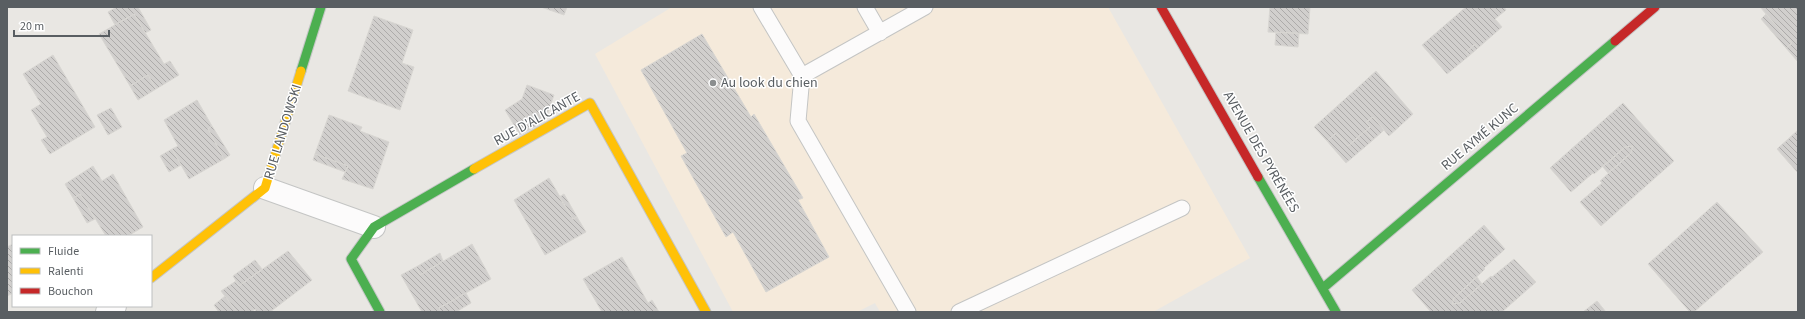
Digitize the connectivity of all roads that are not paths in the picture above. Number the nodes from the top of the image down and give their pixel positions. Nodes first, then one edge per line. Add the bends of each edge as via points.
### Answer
1 (321, 7) edge
2 (762, 7) edge
3 (865, 7) edge
4 (925, 7) edge
5 (1161, 7) edge
6 (1655, 7) edge
7 (880, 33) junction
8 (802, 76) junction
9 (266, 188) junction
10 (1182, 208) dead end
11 (374, 227) junction
12 (152, 277) edge
13 (1323, 288) junction
14 (380, 312) edge
15 (706, 312) edge
16 (908, 312) edge
17 (959, 312) edge
18 (1336, 312) edge

1 - 9 street, RUE LANDOWSKI
2 - 8 lane
3 - 7 lane
4 - 7 lane
5 - 13 street, AVENUE DES PYRÉNÉES
6 - 13 street, RUE AYMÉ KUNC
7 - 8 lane
8 - 16 lane via 798,121
9 - 11 street
9 - 12 street, RUE LANDOWSKI
10 - 17 lane
11 - 14 street via 351,259
11 - 15 street, RUE D'ALICANTE via 590,103
13 - 18 street, AVENUE DES PYRÉNÉES

